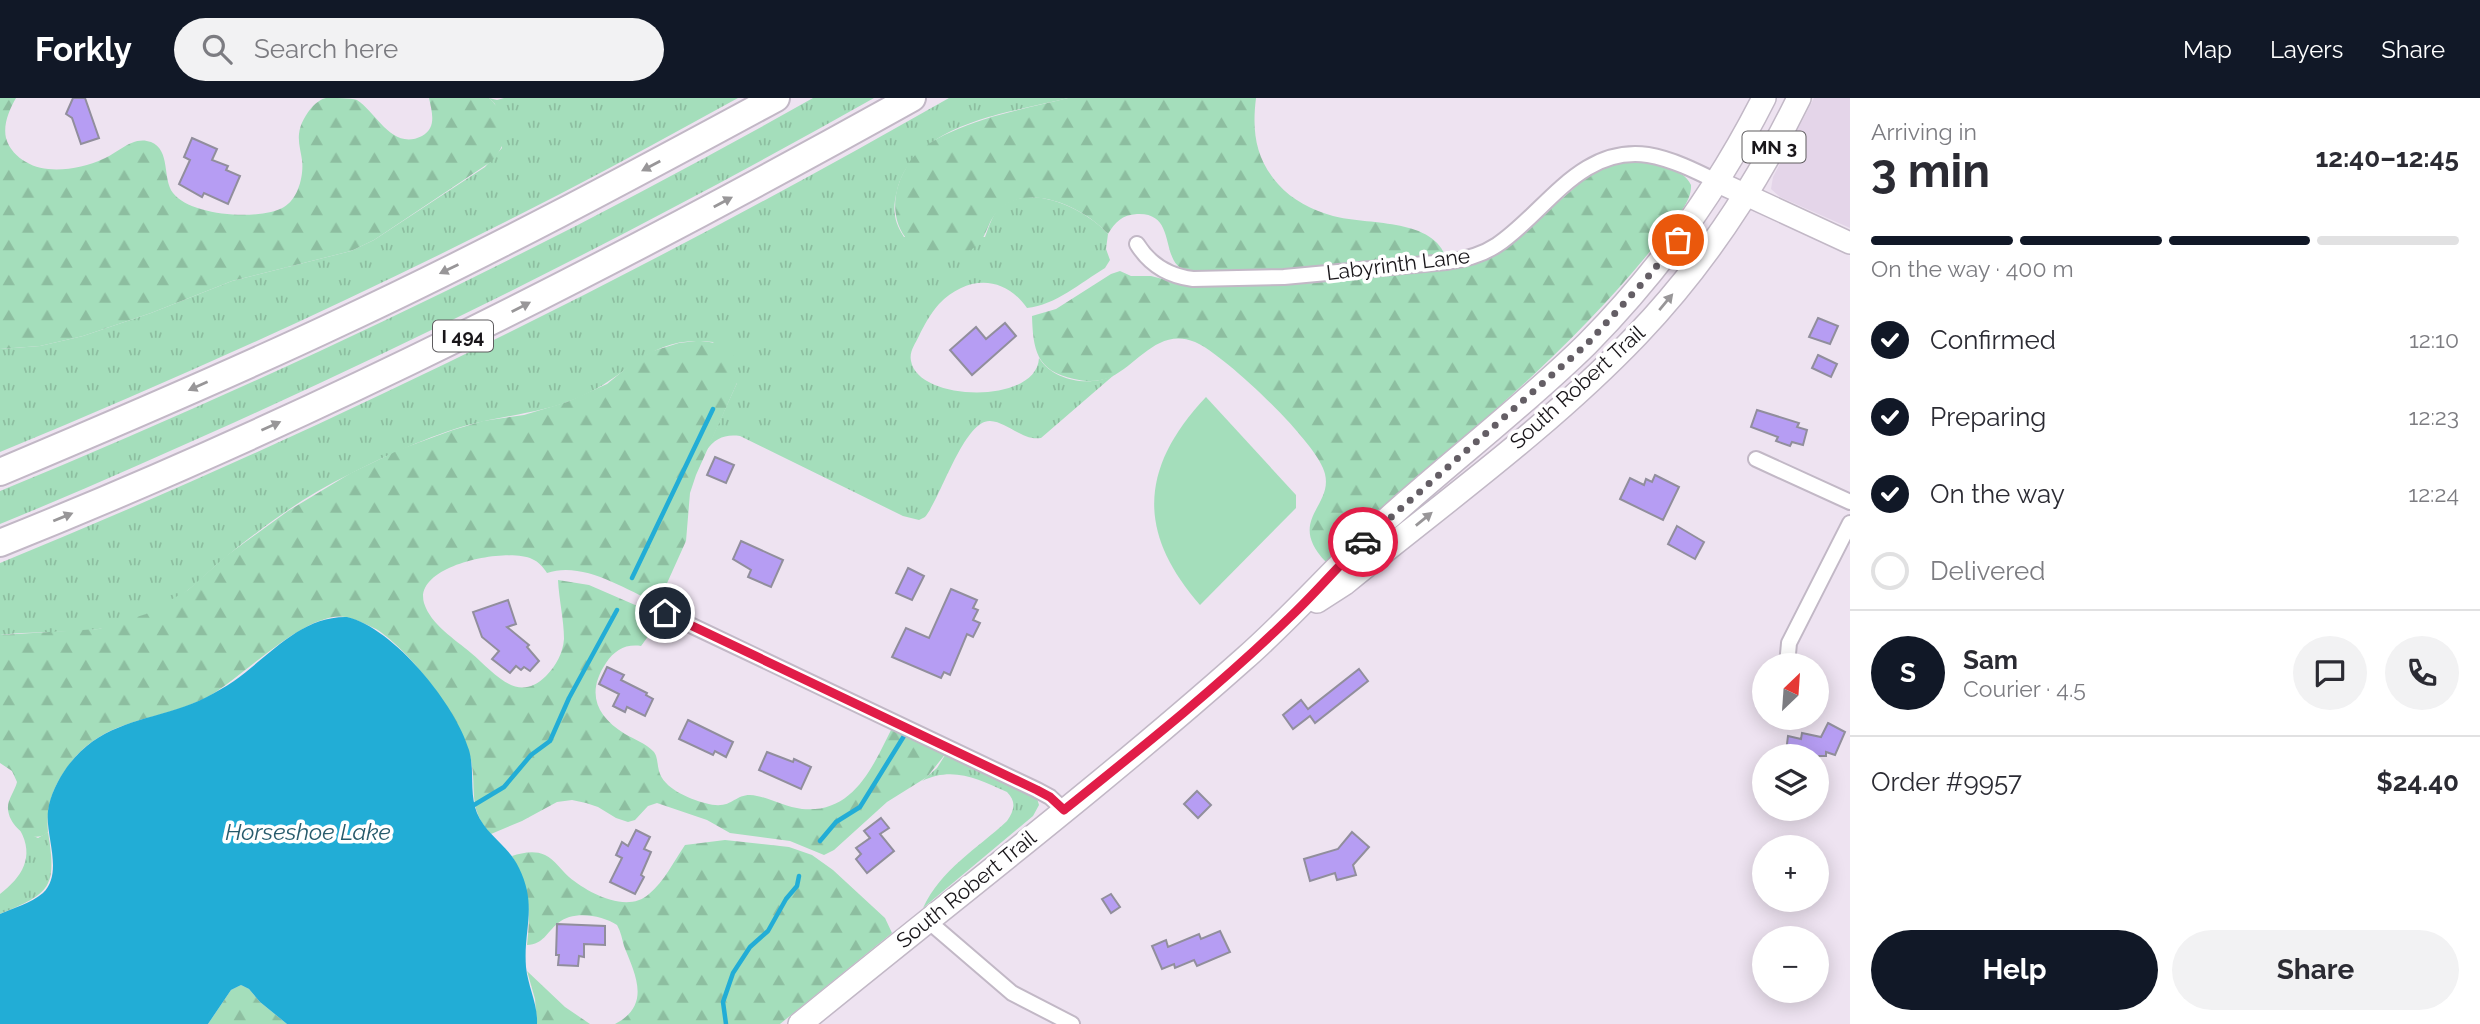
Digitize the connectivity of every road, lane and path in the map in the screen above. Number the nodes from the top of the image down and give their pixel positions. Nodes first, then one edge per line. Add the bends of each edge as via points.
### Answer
1 (776, 98) edge
2 (912, 98) edge
3 (1764, 98) edge
4 (1799, 98) edge
5 (1718, 182) junction
6 (1745, 195) junction
7 (1850, 243) edge
8 (1137, 244) dead end
9 (1756, 459) dead end
10 (0, 472) edge
11 (1850, 502) edge
12 (1850, 523) edge
13 (0, 543) edge
14 (665, 613) dead end
15 (1290, 617) junction
16 (1788, 653) edge
17 (1064, 810) junction
18 (927, 920) junction
19 (800, 1024) edge
20 (1072, 1024) edge

1 -> 10 highway via 568,210 360,313
13 -> 2 highway, I 494 via 418,358 648,243
3 - 5 main road, South Robert Trail / MN 3
4 - 6 main road, South Robert Trail / MN 3
5 - 6 street
5 - 8 street, Labyrinth Lane via 1646,155 1601,160 1571,179 1496,246 1446,262 1284,277 1193,279 1163,271
5 - 15 main road, South Robert Trail / MN 3 via 1647,278 1587,344 1374,532
6 - 7 street
15 -> 6 main road, South Robert Trail / MN 3 via 1345,583 1592,379 1681,286
9 - 11 street
12 - 16 street
14 - 17 street via 1037,790
15 - 17 main road, South Robert Trail / MN 3
17 - 18 main road, South Robert Trail / MN 3
18 - 19 main road, South Robert Trail / MN 3
18 - 20 street via 1012,993

